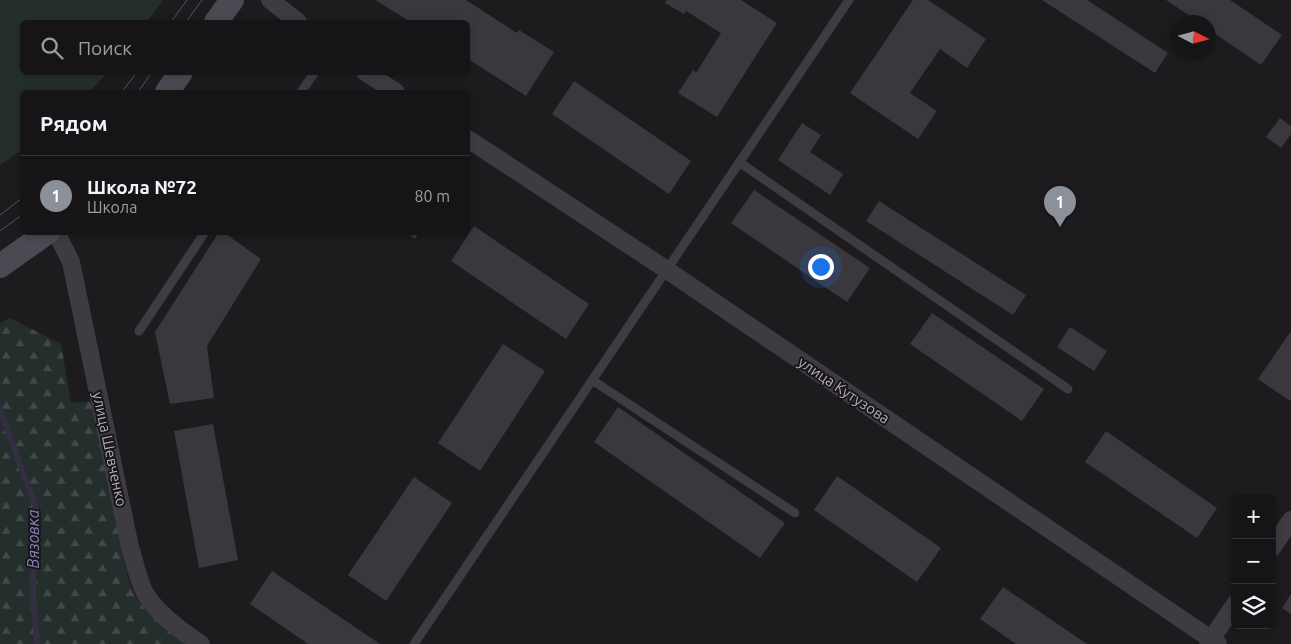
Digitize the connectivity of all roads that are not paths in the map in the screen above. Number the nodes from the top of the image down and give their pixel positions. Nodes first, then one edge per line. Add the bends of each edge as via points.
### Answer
1 (232, 0) edge
2 (270, 0) edge
3 (849, 0) edge
4 (217, 20) edge
5 (295, 20) edge
6 (179, 75) edge
7 (313, 75) edge
8 (370, 75) edge
9 (168, 90) edge
10 (302, 90) edge
11 (393, 90) edge
12 (470, 140) edge
13 (739, 162) junction
14 (44, 235) edge
15 (58, 235) edge
16 (202, 235) edge
17 (0, 266) edge
18 (667, 270) junction
19 (139, 331) dead end
20 (592, 380) junction
21 (1068, 389) dead end
22 (795, 513) dead end
23 (1291, 520) edge
24 (1276, 542) edge
25 (1231, 611) edge
26 (1212, 643) edge
27 (201, 644) edge
28 (414, 644) edge

1 - 4 main road
2 - 5 street
3 - 13 lane
6 - 9 main road
7 - 10 lane
8 - 11 street
12 - 18 street, улица Кутузова
13 - 18 lane
13 - 21 lane
14 - 17 main road
15 - 27 street, улица Шевченко via 71,262 130,547 138,572 146,594 162,614
16 - 19 lane
18 - 20 lane
18 - 26 street, улица Кутузова
20 - 22 lane
20 - 28 lane
23 - 24 street
25 - 26 street

